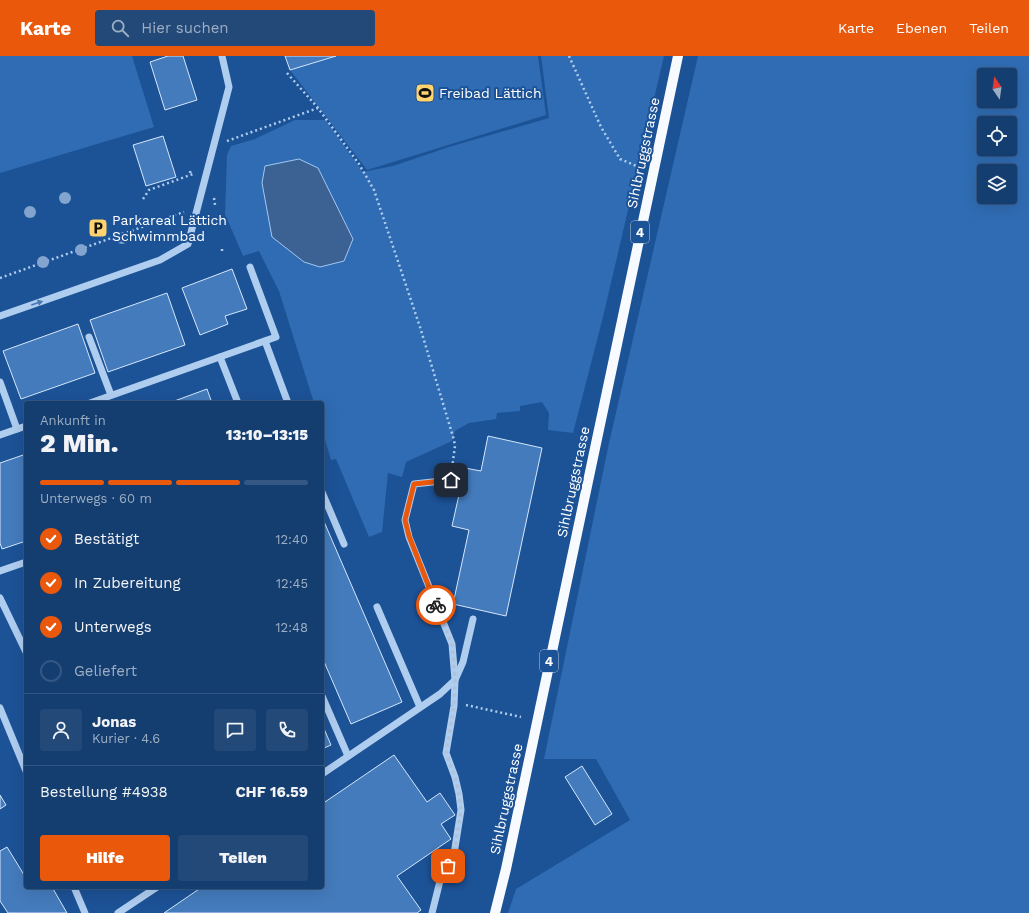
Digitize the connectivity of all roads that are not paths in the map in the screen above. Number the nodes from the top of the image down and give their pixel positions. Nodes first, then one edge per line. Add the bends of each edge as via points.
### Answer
1 (222, 56) edge
2 (678, 56) edge
3 (250, 267) dead end
4 (0, 316) edge
5 (89, 337) dead end
6 (265, 341) junction
7 (220, 357) junction
8 (0, 382) edge
9 (112, 395) junction
10 (96, 401) edge
11 (237, 401) edge
12 (287, 401) edge
13 (24, 427) edge
14 (17, 429) junction
15 (0, 435) edge
16 (451, 480) road end
17 (324, 497) edge
18 (344, 544) dead end
19 (24, 563) edge
20 (0, 570) edge
21 (0, 598) edge
22 (377, 607) dead end
23 (473, 619) dead end
24 (24, 648) edge
25 (455, 680) junction
26 (324, 701) edge
27 (420, 707) junction
28 (0, 708) edge
29 (348, 756) junction
30 (24, 766) edge
31 (324, 773) edge
32 (75, 889) edge
33 (154, 889) edge
34 (85, 913) edge
35 (119, 913) edge
36 (432, 913) edge
37 (495, 913) edge

4 -> 1 street via 160,260 188,244 229,87
2 - 37 main road, Sihlbruggstrasse / 4
3 - 6 street via 276,337
5 - 9 street
6 - 7 street
6 - 12 street
7 - 9 street
7 - 11 street
8 - 14 street
9 - 10 street
13 - 14 street
14 - 15 street
16 - 25 street via 414,484 405,520 452,644
17 - 18 street
19 - 20 street
21 - 24 street
22 - 27 street
23 - 25 street via 463,662
25 - 27 street
25 - 36 street via 455,703 446,753 459,794 461,810 454,854 441,877
26 - 29 street
27 - 29 street
28 - 30 street
29 - 31 street
32 - 34 street
33 - 35 street

